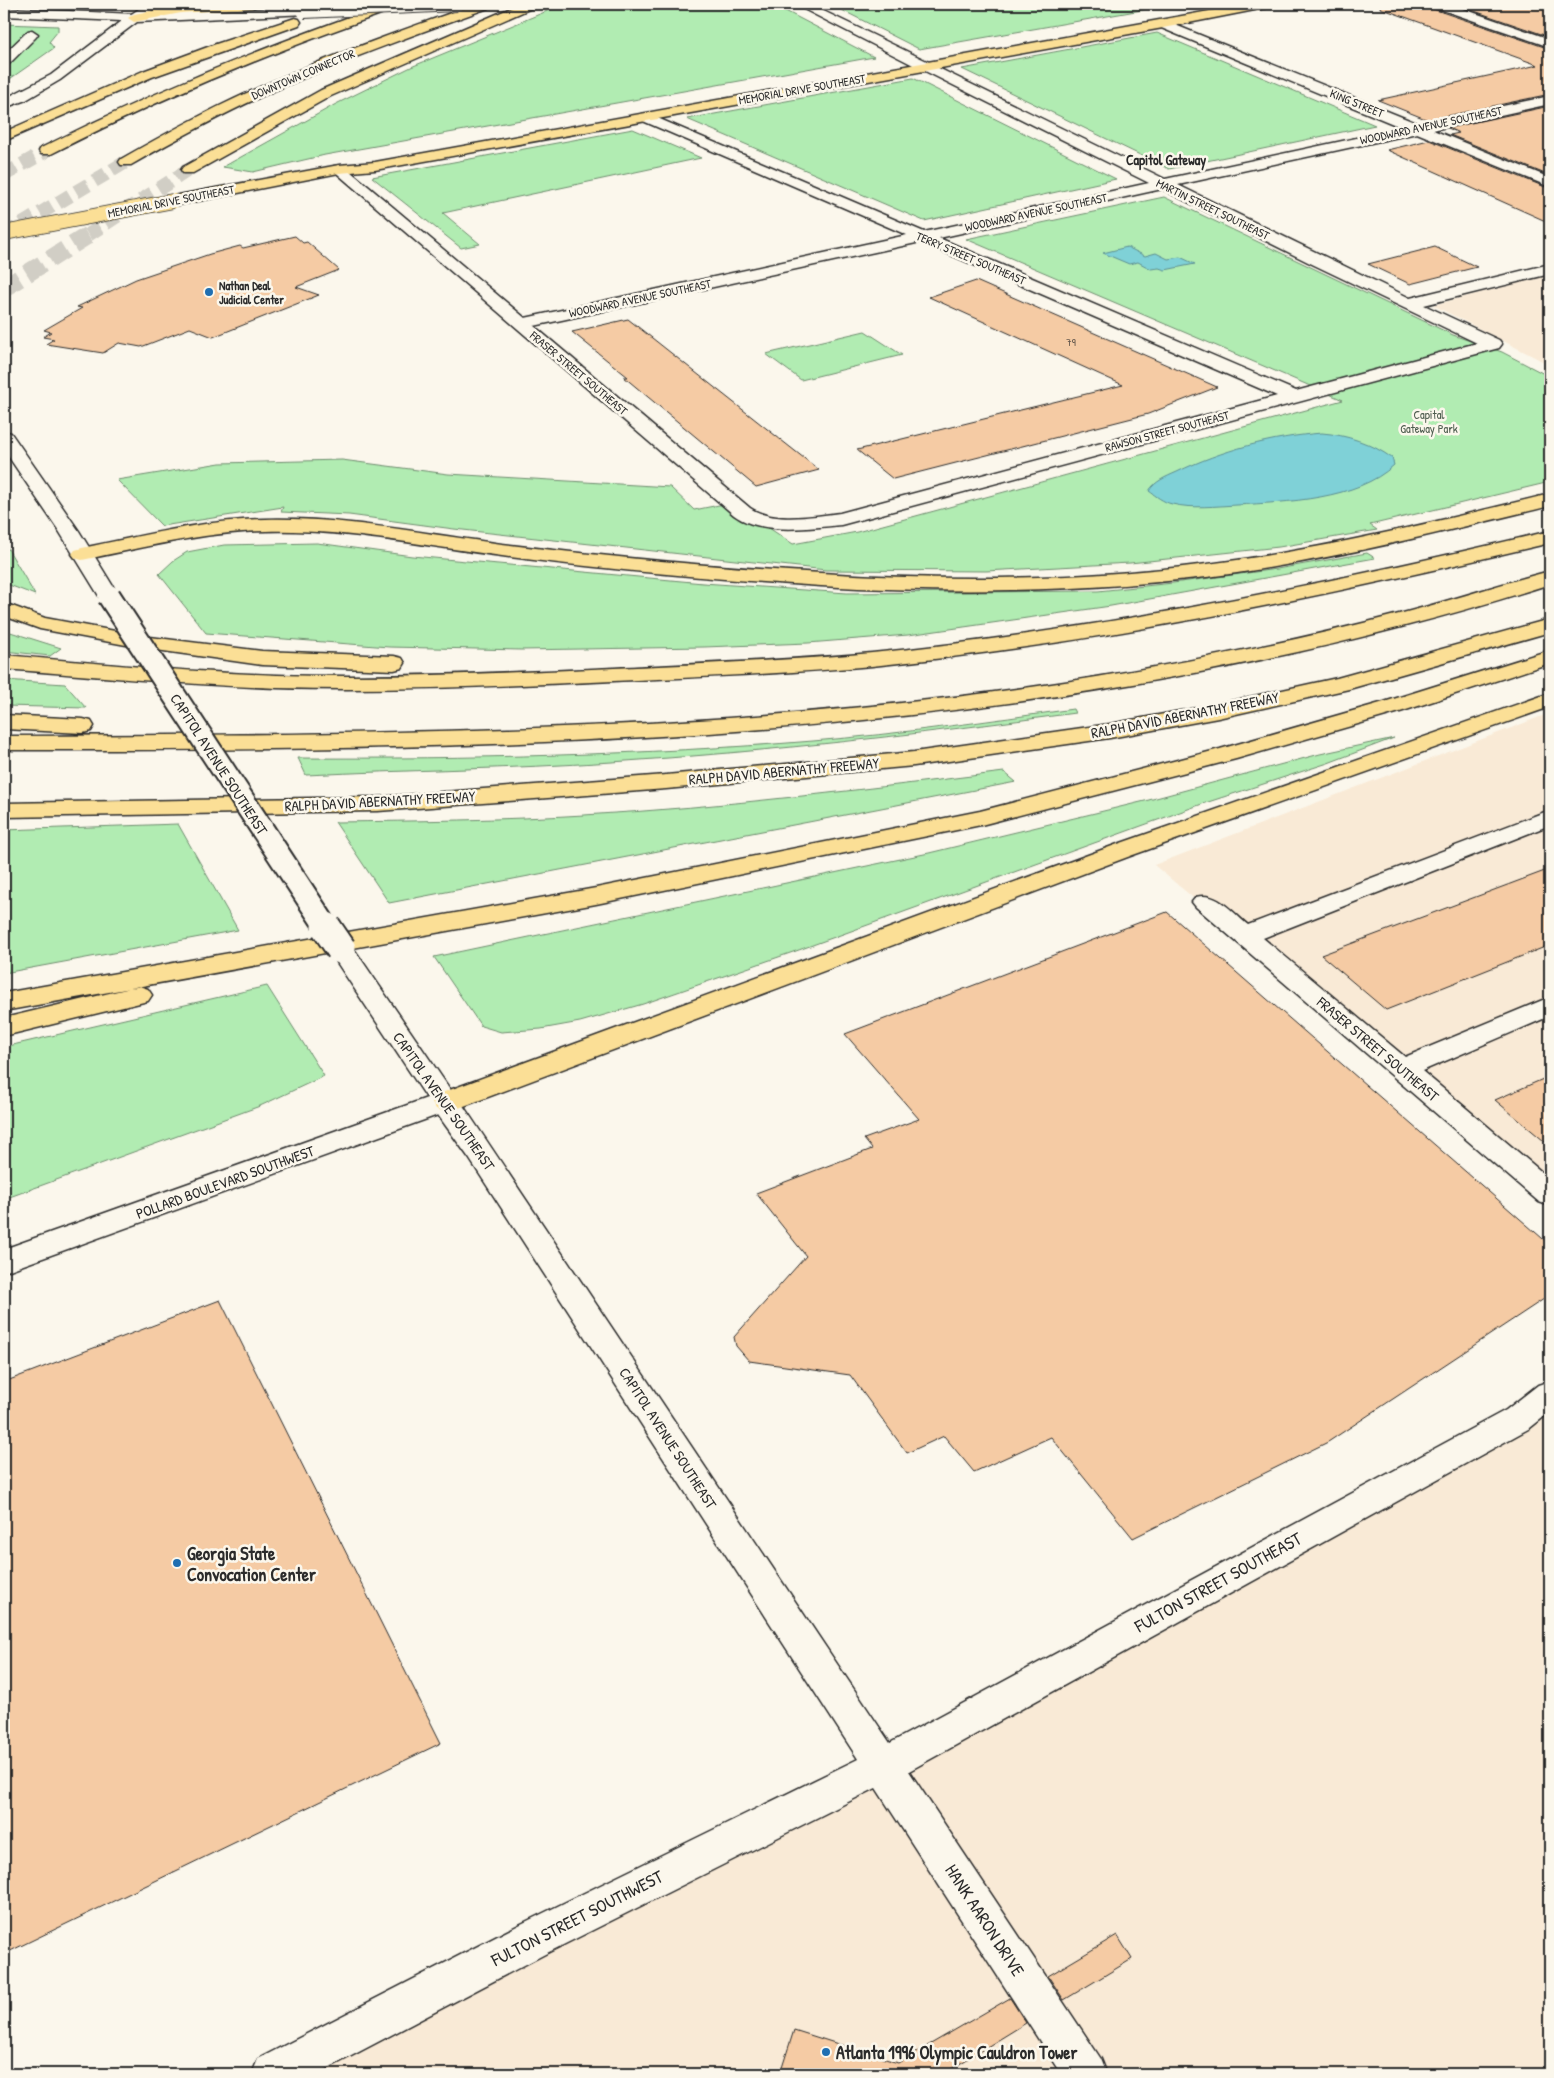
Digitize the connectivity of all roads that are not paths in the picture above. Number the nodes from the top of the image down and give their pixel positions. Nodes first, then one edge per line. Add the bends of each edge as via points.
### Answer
1 (154, 4) edge
2 (252, 4) edge
3 (359, 4) edge
4 (397, 4) edge
5 (457, 4) edge
6 (487, 4) edge
7 (530, 4) edge
8 (800, 4) edge
9 (1218, 4) edge
10 (1265, 4) edge
11 (1438, 4) edge
12 (304, 8) edge
13 (4, 12) edge
14 (134, 18) junction
15 (1163, 24) junction
16 (32, 34) dead end
17 (1550, 43) edge
18 (910, 58) junction
19 (4, 61) edge
20 (926, 66) junction
21 (1550, 100) edge
22 (4, 104) edge
23 (648, 118) junction
24 (1419, 128) junction
25 (4, 137) edge
26 (46, 151) tunnel mouth
27 (126, 162) tunnel mouth
28 (339, 169) junction
29 (188, 170) tunnel mouth
30 (1550, 183) edge
31 (1163, 184) junction
32 (4, 233) edge
33 (922, 237) junction
34 (1550, 268) edge
35 (1408, 304) junction
36 (521, 324) junction
37 (1493, 344) joint
38 (1294, 397) junction
39 (4, 437) edge
40 (1550, 500) edge
41 (841, 519) joint
42 (1550, 538) edge
43 (82, 554) junction
44 (1550, 578) edge
45 (4, 609) edge
46 (1550, 625) edge
47 (1550, 656) edge
48 (4, 662) edge
49 (701, 670) junction
50 (1550, 700) edge
51 (4, 722) edge
52 (371, 740) junction
53 (4, 743) edge
54 (4, 810) edge
55 (1550, 817) edge
56 (1205, 902) dead end
57 (420, 928) junction
58 (1246, 936) junction
59 (4, 1002) edge
60 (1550, 1006) edge
61 (4, 1027) edge
62 (1402, 1069) junction
63 (446, 1102) junction
64 (1550, 1196) edge
65 (4, 1261) edge
66 (1550, 1394) edge
67 (883, 1766) junction
68 (273, 2074) edge
69 (1086, 2074) edge

1 - 14 street
2 - 14 main road via 181,9
3 - 25 main road via 254,34 180,61
4 - 26 main road via 246,59 110,118
5 - 12 street, bridge
6 - 27 main road, DOWNTOWN CONNECTOR via 270,87 193,124
7 - 29 main road via 326,93
8 - 18 street, MARTIN STREET SOUTHEAST
9 - 18 main road, MEMORIAL DRIVE SOUTHEAST
10 - 15 main road, MEMORIAL DRIVE SOUTHEAST
11 - 17 street
12 - 14 street via 291,12
13 - 14 street
14 - 22 street via 48,82
15 - 20 main road, MEMORIAL DRIVE SOUTHEAST
15 - 24 street, KING STREET
16 - 19 street
18 - 20 street, MARTIN STREET SOUTHEAST
18 - 28 main road, MEMORIAL DRIVE SOUTHEAST via 366,158
20 - 23 main road, MEMORIAL DRIVE SOUTHEAST
20 - 31 street, MARTIN STREET SOUTHEAST
21 - 24 street, WOODWARD AVENUE SOUTHEAST
23 - 28 main road, MEMORIAL DRIVE SOUTHEAST via 375,166
23 - 33 street, TERRY STREET SOUTHEAST
24 - 30 street, KING STREET
24 - 31 street, WOODWARD AVENUE SOUTHEAST
28 - 32 main road, MEMORIAL DRIVE SOUTHEAST, bridge
28 - 36 street, FRASER STREET SOUTHEAST
31 - 33 street, WOODWARD AVENUE SOUTHEAST
31 - 35 street, MARTIN STREET SOUTHEAST
33 - 36 street, WOODWARD AVENUE SOUTHEAST
33 - 38 street, TERRY STREET SOUTHEAST
34 - 35 street
35 - 37 street, MARTIN STREET SOUTHEAST
36 - 41 street, FRASER STREET SOUTHEAST via 747,515 792,524
37 - 38 street, RAWSON STREET SOUTHEAST
38 - 41 street, RAWSON STREET SOUTHEAST
39 - 43 street, CAPITOL AVENUE SOUTHEAST
40 - 43 main road via 1398,536 1234,566 1134,578 1003,583 848,580 670,568 316,525 208,529
42 - 49 main road via 1397,573 1176,617 900,657
43 - 63 street, CAPITOL AVENUE SOUTHEAST, bridge via 356,974
44 - 52 main road via 1423,615 1321,640 1105,683 1005,698 818,719 676,730
45 - 49 main road via 40,623 142,642 262,658
46 - 54 main road, RALPH DAVID ABERNATHY FREEWAY via 1341,684 1218,711 1110,731 914,759 378,804
47 - 57 main road via 1392,707 1037,804 902,835
48 - 49 main road via 181,677 317,682
50 - 63 main road via 1124,850
51 - 52 main road
52 - 53 main road
55 - 58 street
56 - 58 street, FRASER STREET SOUTHEAST
57 - 59 main road
57 - 61 main road
58 - 62 street, FRASER STREET SOUTHEAST
60 - 62 street
62 - 64 street, FRASER STREET SOUTHEAST
63 - 65 street, POLLARD BOULEVARD SOUTHWEST
63 - 67 street, CAPITOL AVENUE SOUTHEAST
66 - 67 street, FULTON STREET SOUTHEAST via 1518,1419
67 - 68 street, FULTON STREET SOUTHWEST via 533,1939
67 - 69 street, HANK AARON DRIVE

